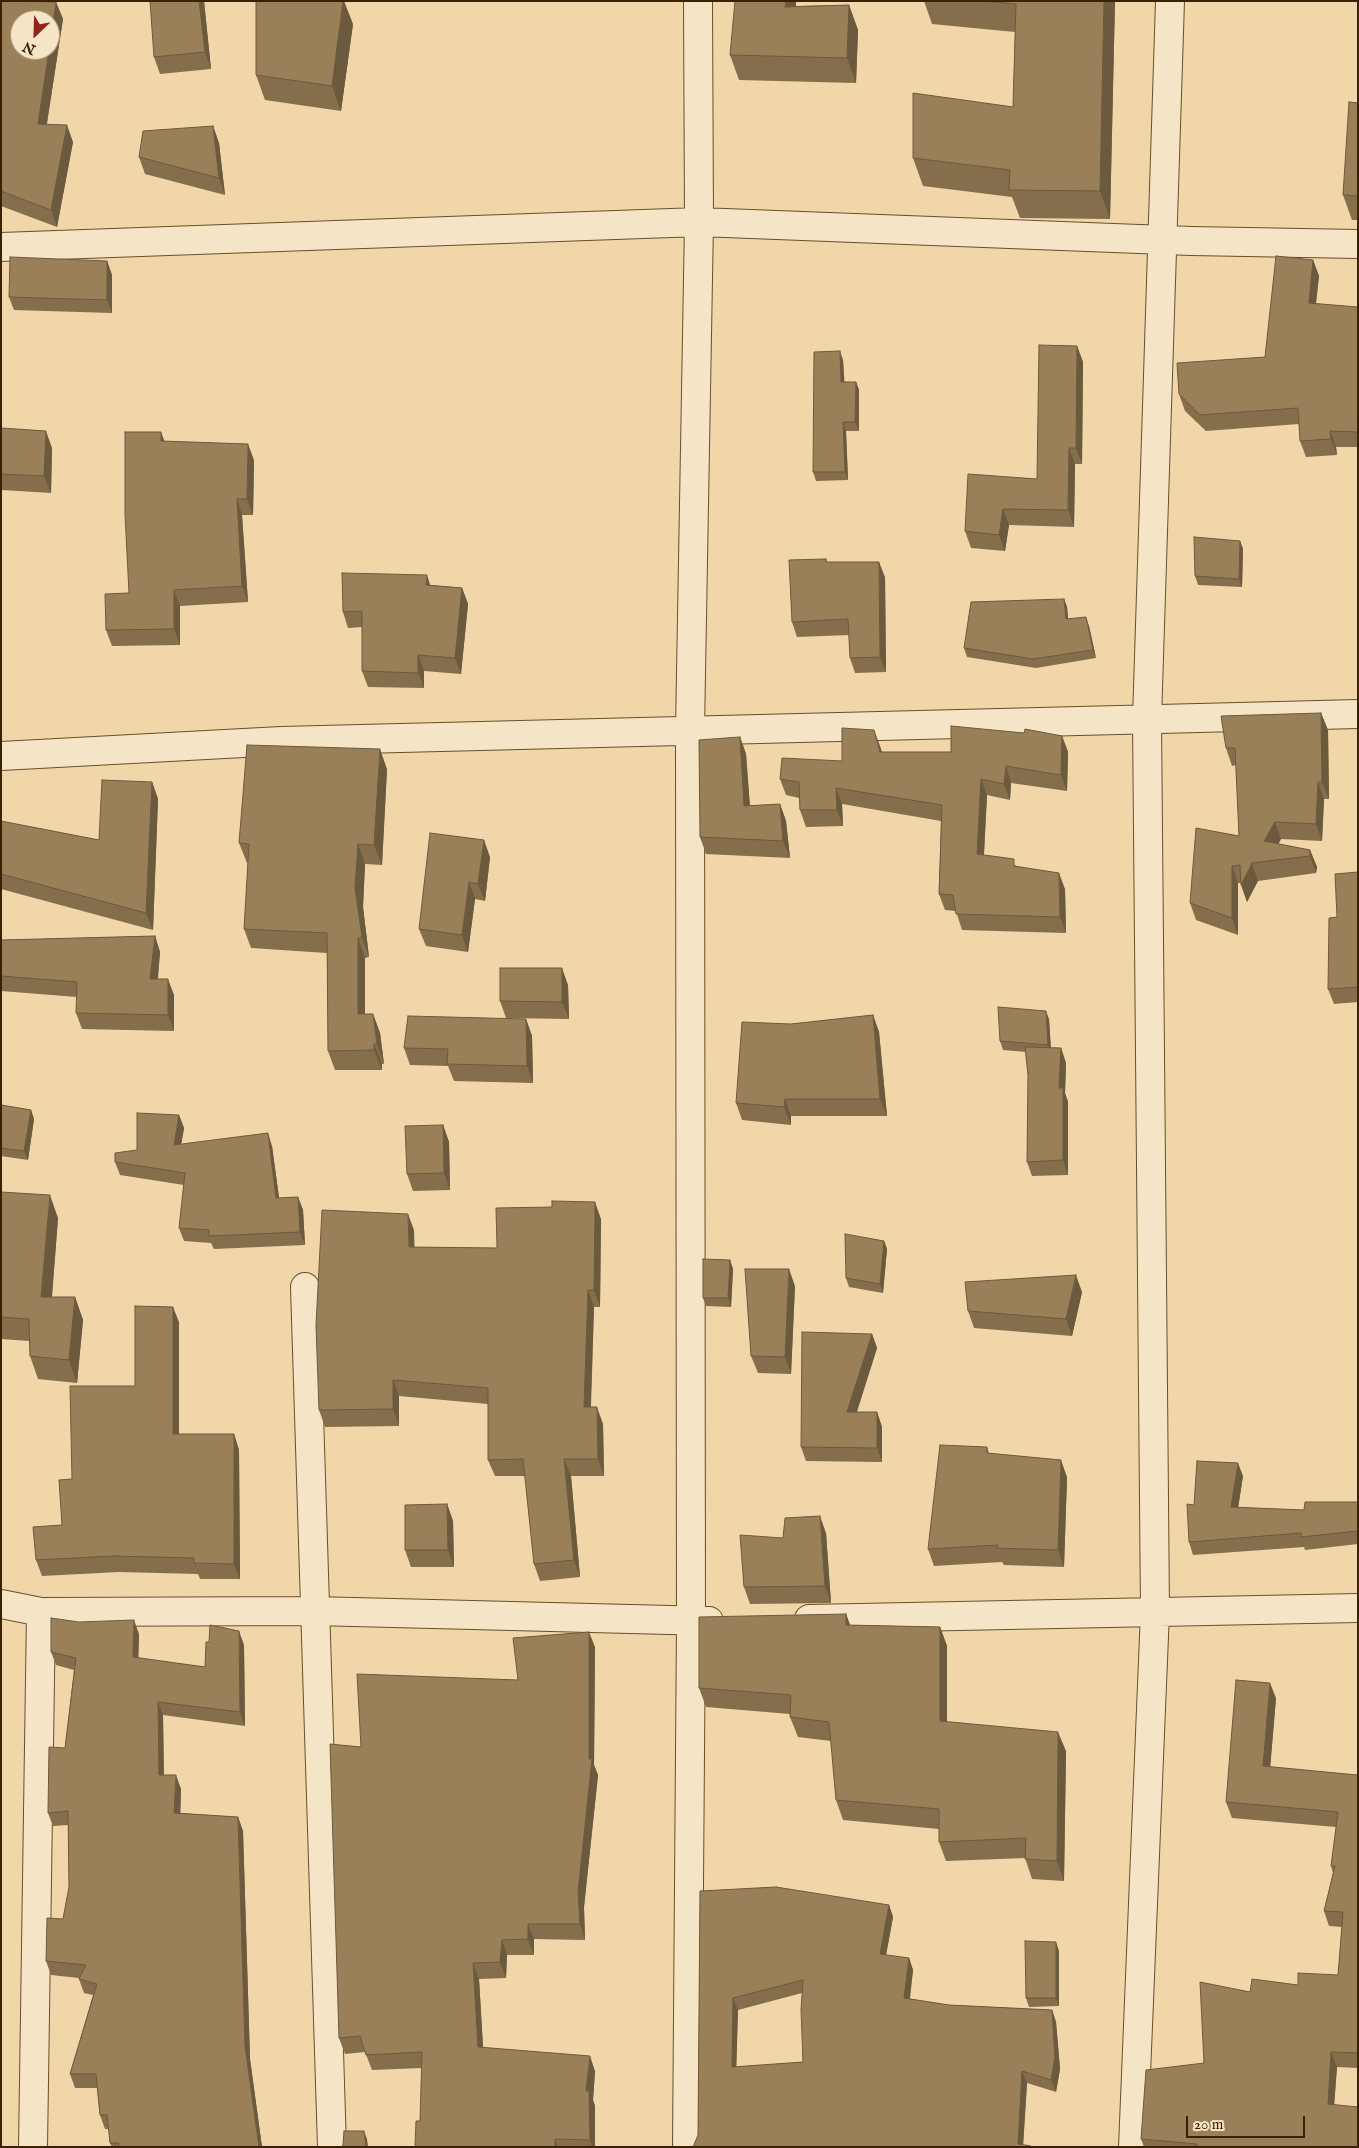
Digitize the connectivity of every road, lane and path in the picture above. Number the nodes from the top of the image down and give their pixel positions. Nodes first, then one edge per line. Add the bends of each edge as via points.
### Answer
1 (698, 1) edge
2 (1170, 1) edge
3 (699, 222) junction
4 (1163, 240) junction
5 (1358, 244) edge
6 (1, 247) edge
7 (1358, 714) edge
8 (1147, 719) junction
9 (690, 730) junction
10 (1, 756) edge
11 (305, 1287) dead end
12 (1, 1604) edge
13 (1358, 1608) edge
14 (314, 1611) junction
15 (41, 1612) junction
16 (1155, 1612) junction
17 (788, 1619) edge
18 (730, 1620) edge
19 (691, 1621) junction
20 (33, 2147) edge
21 (332, 2147) edge
22 (687, 2147) edge
23 (1133, 2147) edge

1 - 3 street
2 - 4 street
3 - 4 street
3 - 6 street
3 - 9 street
4 - 5 street
4 - 8 street
7 - 8 street
8 - 9 street
8 - 16 street
9 - 10 street via 281,740
9 - 19 street
11 - 14 street
12 - 15 street
13 - 16 street
14 - 15 street
14 - 19 street
14 - 21 street
15 - 20 street
16 - 17 street
16 - 23 street
18 - 19 street
19 - 22 street

